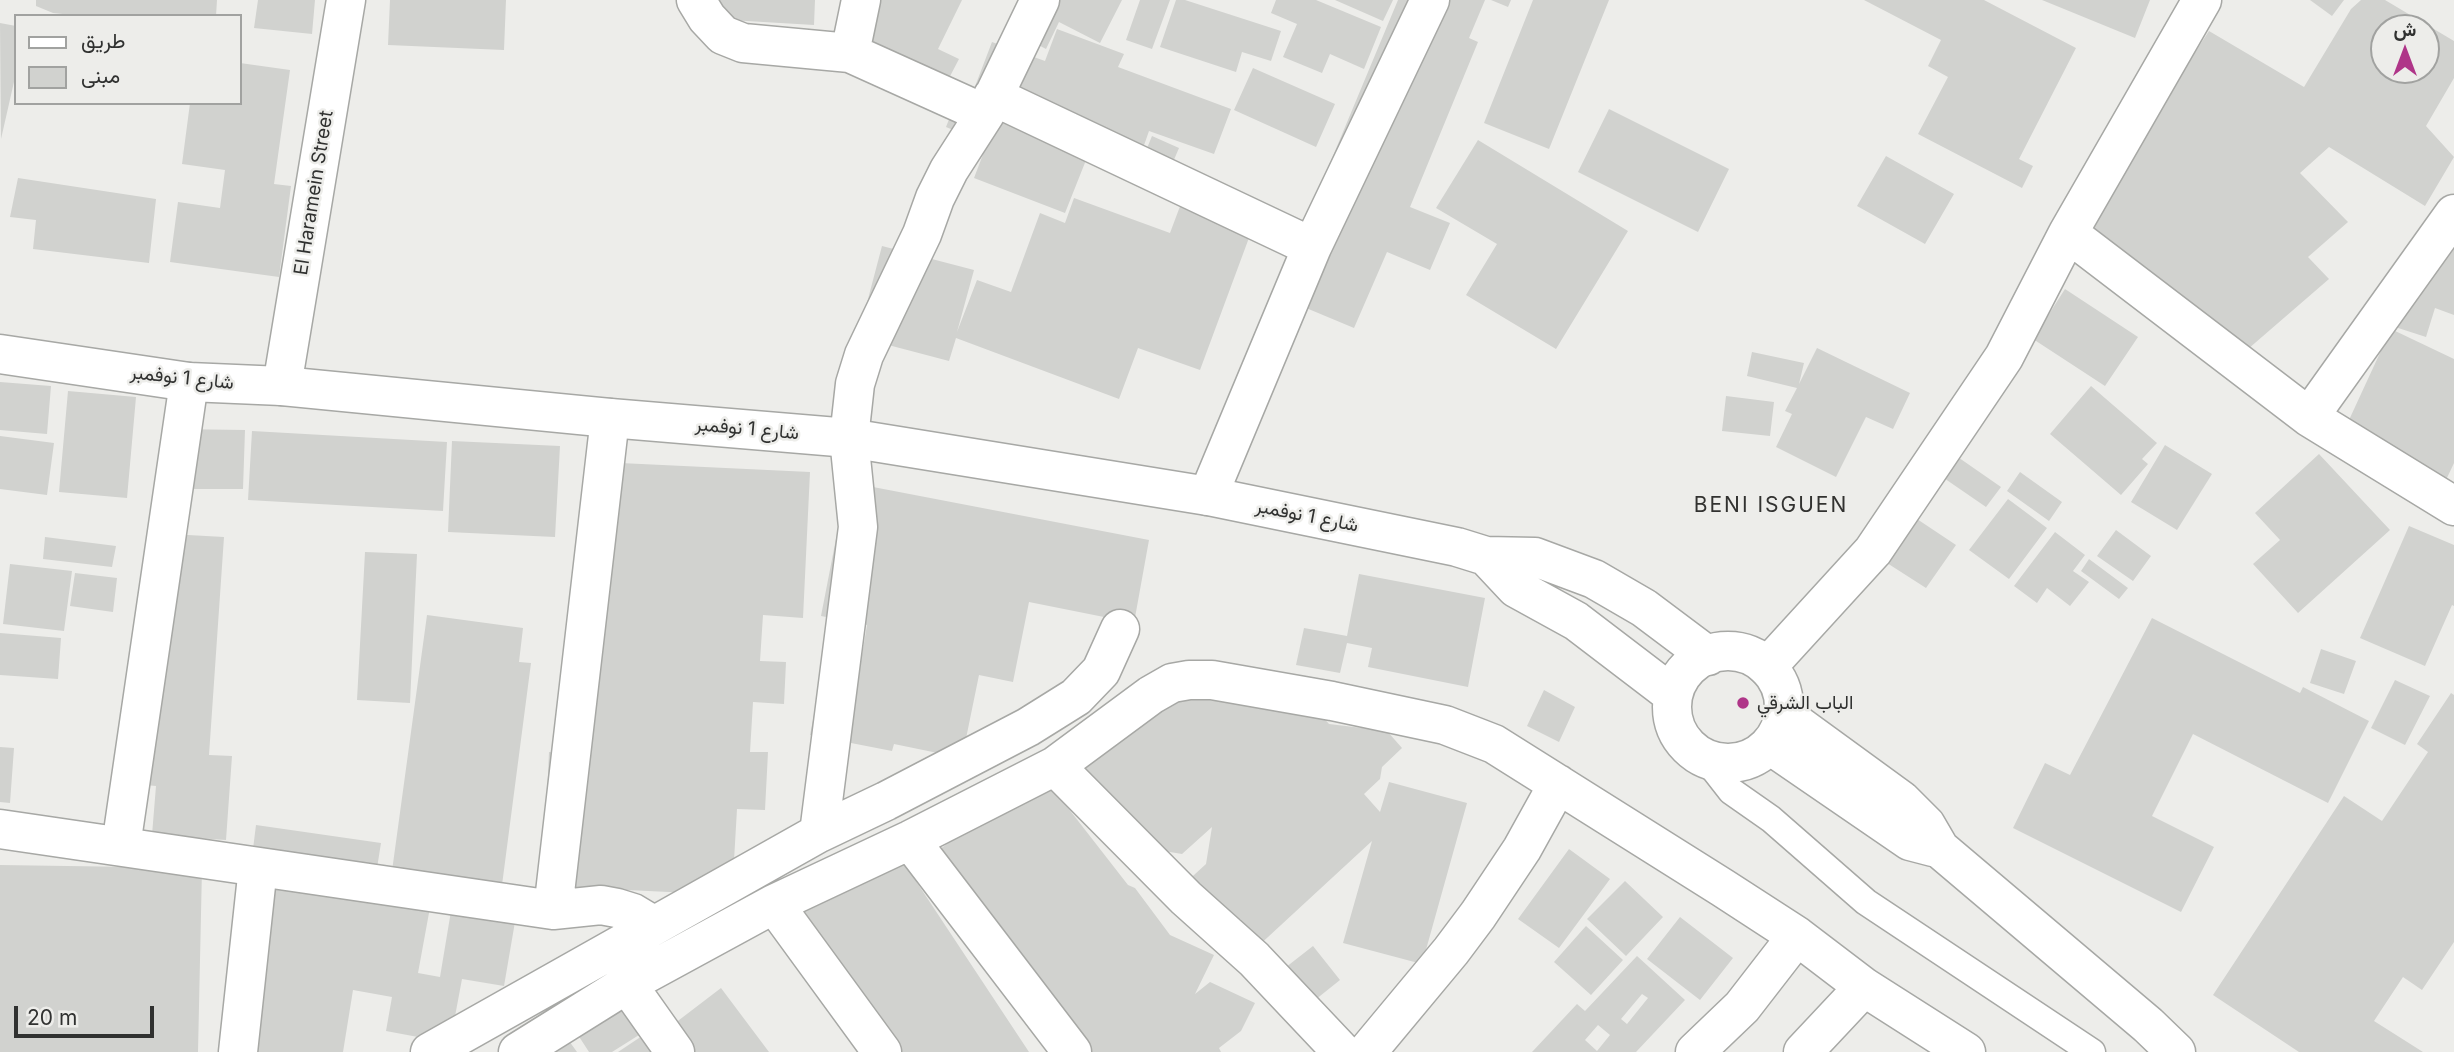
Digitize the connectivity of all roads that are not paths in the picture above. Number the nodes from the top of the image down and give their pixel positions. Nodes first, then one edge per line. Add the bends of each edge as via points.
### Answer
1 (346, 0) edge
2 (696, 0) edge
3 (861, 0) edge
4 (1040, 0) edge
5 (1430, 0) edge
6 (2202, 0) edge
7 (850, 53) junction
8 (989, 105) junction
9 (2454, 214) edge
10 (2068, 233) junction
11 (1312, 247) junction
12 (0, 354) edge
13 (189, 382) junction
14 (282, 386) junction
15 (2309, 417) junction
16 (610, 418) junction
17 (849, 438) junction
18 (1208, 496) junction
19 (2454, 506) edge
20 (1486, 556) junction
21 (1120, 629) dead end
22 (1708, 656) junction
23 (1767, 667) junction
24 (1673, 695) junction
25 (1777, 729) junction
26 (1706, 759) junction
27 (1055, 766) junction
28 (1558, 784) junction
29 (0, 829) edge
30 (819, 834) junction
31 (910, 840) junction
32 (121, 846) junction
33 (258, 867) junction
34 (774, 904) junction
35 (553, 910) junction
36 (653, 925) junction
37 (1797, 936) junction
38 (628, 984) junction
39 (1864, 987) junction
40 (238, 1052) edge
41 (430, 1052) edge
42 (519, 1052) edge
43 (676, 1052) edge
44 (882, 1052) edge
45 (1072, 1052) edge
46 (1342, 1052) edge
47 (1367, 1052) edge
48 (1695, 1052) edge
49 (1803, 1052) edge
50 (1966, 1052) edge
51 (2092, 1052) edge
52 (2176, 1052) edge

1 - 14 street, El Haramein Street
2 - 7 street via 723,35 743,43
3 - 7 street
4 - 8 street
5 - 11 street
6 - 10 street
7 - 8 street
8 - 11 street
8 - 17 street via 949,170 864,355 855,384
9 - 15 street
10 - 15 street
10 - 23 street via 2004,357 1873,551
11 - 18 street
12 - 13 street, شارع 1 نوفمبر
13 - 14 street, شارع 1 نوفمبر
13 - 32 street
14 - 16 street, شارع 1 نوفمبر
15 - 19 street
16 - 17 street, شارع 1 نوفمبر
16 - 35 street
17 - 18 street, شارع 1 نوفمبر
17 - 30 street via 858,527
18 - 20 street, شارع 1 نوفمبر
20 - 22 street via 1535,557 1594,579 1644,608
20 - 24 street via 1516,587 1576,621
21 - 30 street via 1101,671 1076,697
22 - 23 street via 1739,653
22 - 24 street via 1680,677
23 - 25 street via 1783,697
24 - 26 street via 1678,733 1689,748
25 - 26 street via 1756,755 1740,762
25 - 52 street via 1910,841 1940,849
26 - 51 lane via 1731,791 1771,819 1866,902
27 - 28 street via 1158,691 1181,680 1197,680 1445,725 1494,744
27 - 31 street
27 - 46 street via 1282,987
28 - 37 street
28 - 47 street via 1478,915
29 - 32 street
30 - 36 street
31 - 34 street
31 - 45 street
32 - 33 street
33 - 35 street
33 - 40 street
34 - 38 street
34 - 44 street
35 - 36 street via 609,906
36 - 41 street
37 - 39 street
37 - 48 street via 1742,1007
38 - 42 street
38 - 43 street
39 - 49 street
39 - 50 street

